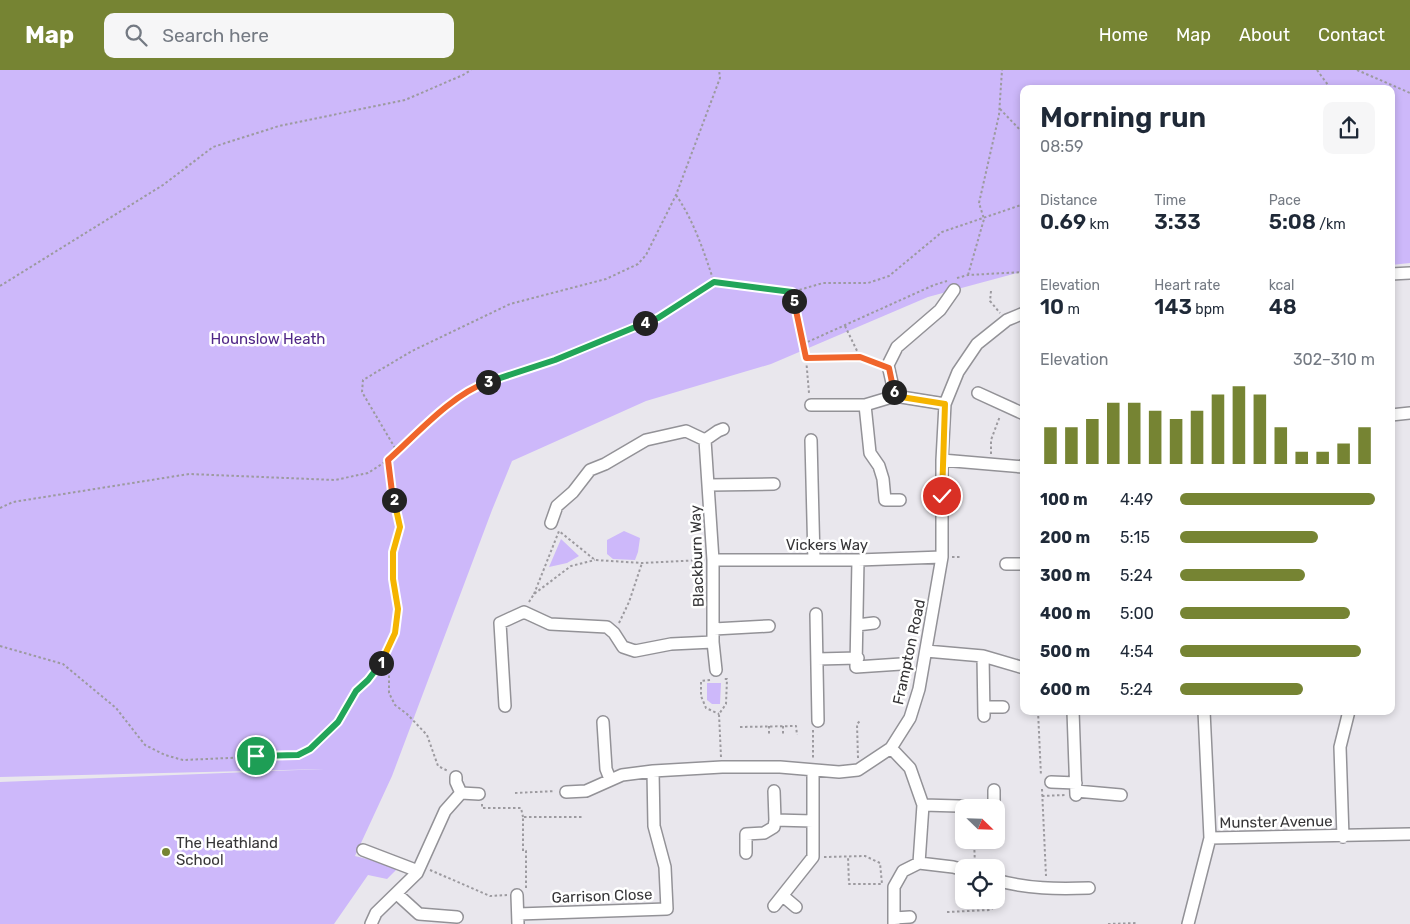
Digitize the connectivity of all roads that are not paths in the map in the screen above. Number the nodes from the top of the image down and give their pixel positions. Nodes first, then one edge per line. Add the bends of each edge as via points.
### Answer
1 (1410, 273) edge
2 (1395, 274) edge
3 (954, 290) dead end
4 (1020, 315) edge
5 (978, 393) dead end
6 (895, 396) junction
7 (945, 404) junction
8 (810, 405) road end
9 (865, 405) junction
10 (1020, 412) edge
11 (1410, 413) edge
12 (1395, 415) edge
13 (723, 429) dead end
14 (705, 440) junction
15 (811, 440) dead end
16 (942, 460) junction
17 (1020, 466) edge
18 (774, 484) dead end
19 (709, 485) junction
20 (900, 500) dead end
21 (551, 523) dead end
22 (942, 557) junction
23 (713, 560) junction
24 (814, 560) junction
25 (858, 560) junction
26 (1006, 564) dead end
27 (1020, 564) edge
28 (816, 614) dead end
29 (874, 623) dead end
30 (768, 626) dead end
31 (857, 626) junction
32 (714, 630) junction
33 (713, 642) junction
34 (926, 651) junction
35 (983, 656) junction
36 (818, 658) junction
37 (858, 658) junction
38 (901, 664) dead end
39 (1020, 667) edge
40 (718, 676) road end
41 (505, 706) dead end
42 (1003, 708) dead end
43 (1073, 715) edge
44 (1204, 715) edge
45 (1348, 715) edge
46 (818, 721) road end
47 (603, 722) dead end
48 (892, 748) junction
49 (813, 770) junction
50 (653, 771) junction
51 (456, 776) road end
52 (616, 777) junction
53 (1045, 782) road end
54 (774, 790) dead end
55 (994, 790) dead end
56 (1076, 790) junction
57 (566, 792) road end
58 (461, 793) junction
59 (1121, 795) dead end
60 (481, 798) road end
61 (994, 799) edge
62 (923, 805) junction
63 (955, 806) edge
64 (775, 820) junction
65 (814, 821) junction
66 (1410, 834) edge
67 (1343, 837) junction
68 (1210, 838) junction
69 (363, 850) dead end
70 (746, 853) dead end
71 (919, 863) junction
72 (955, 868) edge
73 (420, 869) junction
74 (1005, 882) edge
75 (1089, 888) dead end
76 (397, 894) junction
77 (517, 895) road end
78 (783, 896) junction
79 (774, 906) dead end
80 (796, 907) dead end
81 (457, 917) dead end
82 (910, 917) dead end
83 (518, 919) edge
84 (894, 921) edge
85 (371, 924) edge
86 (1188, 924) edge

1 - 2 street
3 - 6 street via 940,310 897,347 888,365
4 - 7 street, Frampton Road via 1007,320 977,344 958,372
5 - 10 street
6 - 7 street
6 - 9 street
7 - 16 street, Frampton Road
8 - 9 street
9 - 20 street via 870,453 879,466 885,500
11 - 12 street
13 - 14 street
14 - 19 street, Blackburn Way
14 - 21 street via 686,431 646,440 590,470 557,506
15 - 24 street
16 - 17 street
16 - 22 street, Frampton Road
18 - 19 street
19 - 23 street, Blackburn Way
22 - 25 street, Vickers Way
22 - 34 street, Frampton Road
23 - 24 street, Vickers Way
23 - 32 street, Blackburn Way
24 - 25 street, Vickers Way
25 - 31 street
26 - 27 street
28 - 36 street
29 - 31 street
30 - 32 street
31 - 37 street
32 - 33 street, Blackburn Way
33 - 40 street, Blackburn Way
33 - 41 street via 671,644 635,652 623,647 607,627 550,624 524,612 500,623
34 - 35 street
34 - 48 street, Frampton Road via 910,718
35 - 39 street
35 - 42 street via 984,712
36 - 37 street
36 - 46 street
37 - 38 street via 856,667
43 - 56 street
44 - 68 street, Munster Avenue
45 - 67 street via 1340,747
47 - 52 street via 606,769
48 - 49 street, Frampton Road via 858,770
48 - 62 street via 910,768
49 - 50 street via 722,767
49 - 65 street
50 - 52 street
50 - 83 street, Garrison Close via 654,826 665,867 667,908
51 - 58 street
52 - 57 street via 586,791
53 - 56 street
54 - 64 street
55 - 61 street
56 - 59 street
58 - 60 street
58 - 73 street via 445,812
62 - 63 street
62 - 71 street
64 - 65 street
64 - 70 street via 774,827 764,833 746,834
65 - 78 street via 813,857
66 - 67 street, Munster Avenue
67 - 68 street, Munster Avenue
68 - 86 street
69 - 73 street
71 - 72 street
71 - 84 street via 903,871 894,887
73 - 76 street
74 - 75 street via 1046,889
76 - 81 street via 419,914
76 - 85 street via 376,913
77 - 83 street
78 - 79 street
78 - 80 street
82 - 84 street

